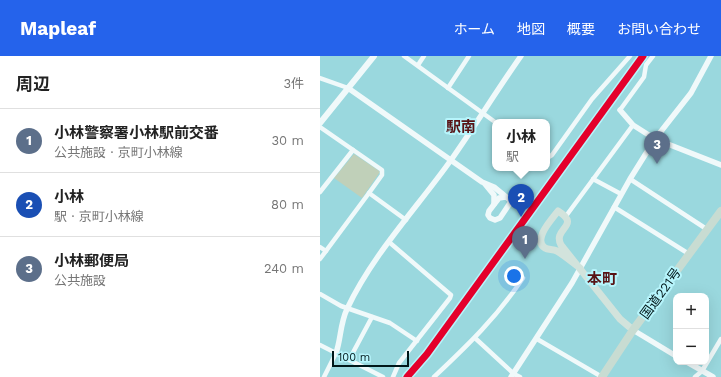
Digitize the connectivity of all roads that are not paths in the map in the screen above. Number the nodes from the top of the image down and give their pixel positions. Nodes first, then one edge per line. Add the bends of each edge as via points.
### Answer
1 (374, 56) edge
2 (404, 56) edge
3 (424, 56) edge
4 (470, 56) edge
5 (521, 56) edge
6 (630, 56) edge
7 (653, 56) edge
8 (711, 56) edge
9 (418, 65) junction
10 (320, 78) edge
11 (348, 88) junction
12 (448, 88) junction
13 (620, 110) joint
14 (482, 113) junction
15 (492, 120) edge
16 (320, 123) edge
17 (633, 125) junction
18 (320, 127) edge
19 (655, 139) junction
20 (353, 150) junction
21 (550, 156) edge
22 (451, 159) junction
23 (721, 165) edge
24 (593, 179) junction
25 (630, 179) junction
26 (482, 182) junction
27 (320, 192) edge
28 (368, 193) junction
29 (621, 194) junction
30 (505, 197) junction
31 (493, 204) junction
32 (614, 207) junction
33 (721, 211) edge
34 (566, 216) junction
35 (406, 220) junction
36 (708, 230) junction
37 (389, 242) junction
38 (320, 247) edge
39 (326, 251) junction
40 (689, 254) junction
41 (320, 259) edge
42 (580, 268) junction
43 (523, 278) dead end
44 (320, 294) edge
45 (348, 308) junction
46 (372, 317) junction
47 (633, 330) junction
48 (475, 338) junction
49 (537, 339) junction
50 (721, 339) edge
51 (417, 342) junction
52 (320, 346) edge
53 (336, 353) junction
54 (673, 354) edge
55 (349, 360) junction
56 (692, 365) edge
57 (702, 371) junction
58 (513, 375) edge
59 (324, 377) edge
60 (383, 377) edge
61 (393, 377) edge
62 (434, 377) edge
63 (520, 377) edge
64 (602, 377) edge
65 (696, 377) edge
66 (713, 377) edge

1 - 11 main road
2 - 9 street
3 - 9 street
4 - 12 street
5 - 14 street
6 - 21 street via 592,100
7 - 13 street via 646,65 644,77
8 - 19 street via 691,93
9 - 12 street
10 - 11 street
11 - 16 main road
11 - 22 street
12 - 14 street
13 - 17 street
14 - 15 street
14 - 22 street
17 - 19 street
17 - 24 street
18 - 20 street
19 - 23 street
19 - 25 street
20 - 27 street
20 - 28 street via 382,171 382,175
22 - 26 street
22 - 35 street
24 - 29 street
24 - 34 street
25 - 29 street
25 - 36 street
26 - 30 street via 494,187
26 - 31 street via 493,193
28 - 35 street
28 - 39 street
29 - 32 street
30 - 31 street via 499,198
30 - 31 street via 510,203 500,218 495,220 488,215
32 - 40 street
32 - 42 street
33 - 36 highway, 国道221号
34 - 42 main road via 568,222 559,236 559,241
34 - 42 main road via 558,211 540,241 545,248 556,251
35 - 37 street
36 - 40 highway, 国道221号
37 - 45 street via 368,272
37 - 51 street via 451,295
38 - 39 street
39 - 41 street
40 - 47 highway, 国道221号
42 - 47 main road via 620,319
42 - 49 street
43 - 48 street via 509,300
44 - 45 street
45 - 46 street
45 - 53 street
46 - 51 street via 390,323
46 - 55 street
47 - 54 street
47 - 64 highway, 国道221号
48 - 58 street
48 - 62 street
49 - 58 street
49 - 64 street
50 - 57 street
51 - 61 street via 400,362
52 - 53 street
53 - 55 street
53 - 59 street
55 - 60 street
56 - 57 street
57 - 65 street
57 - 66 street
58 - 63 street

